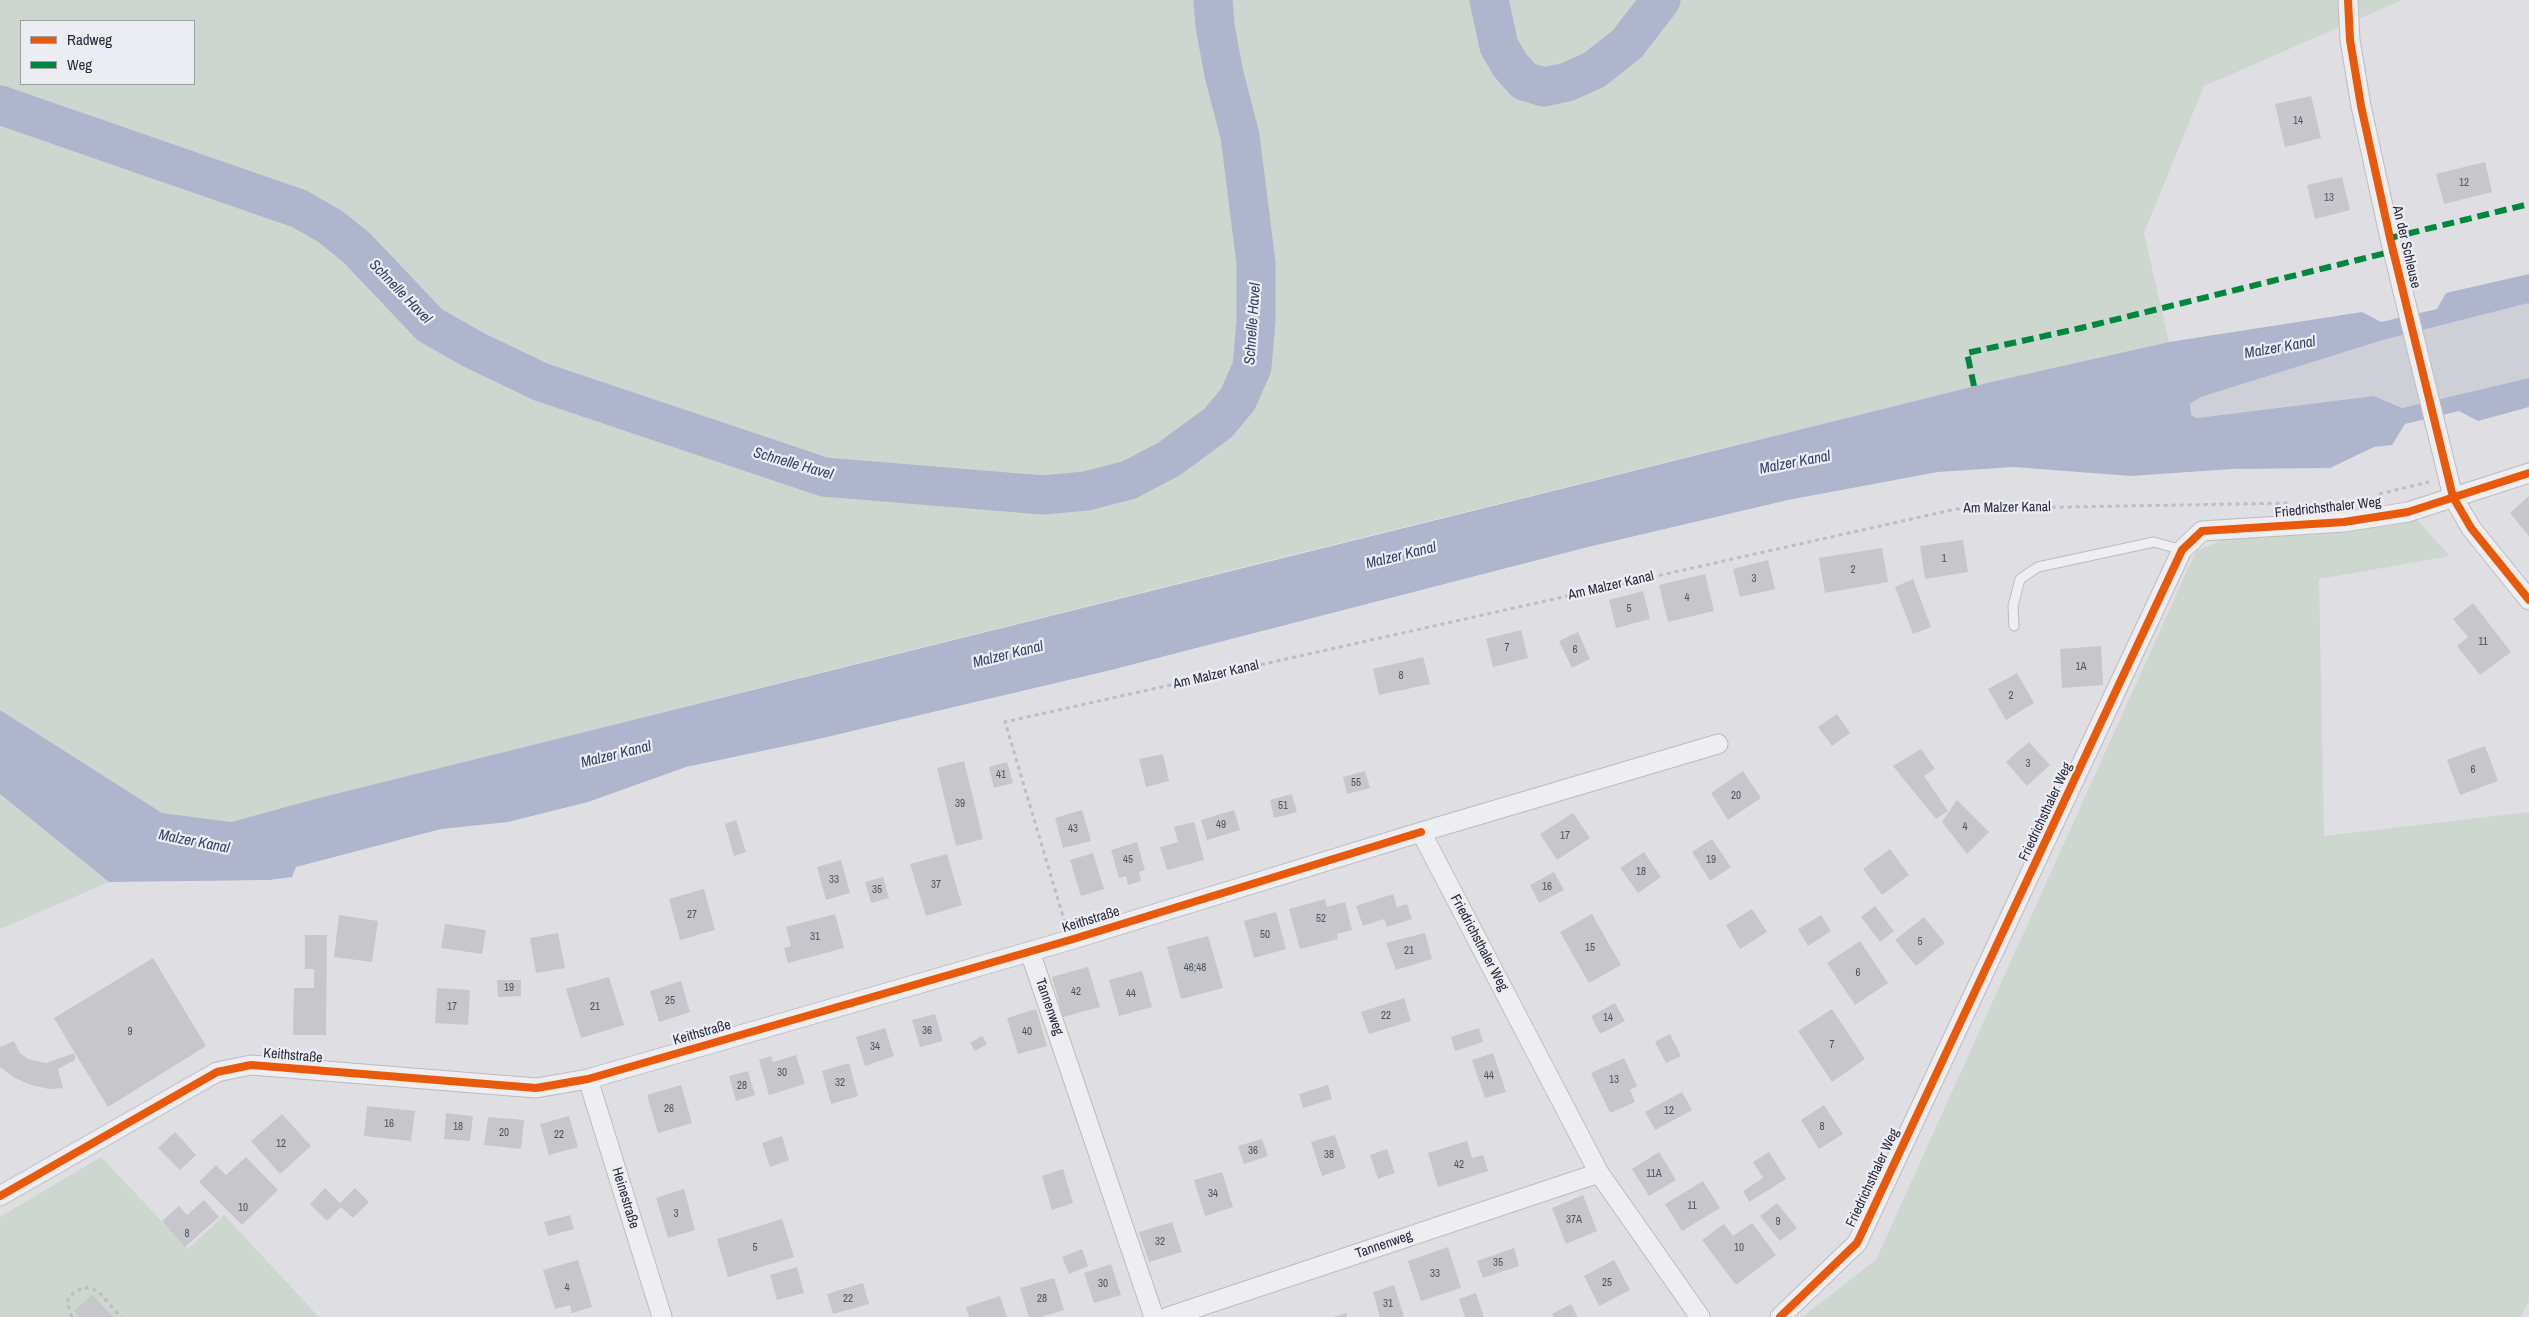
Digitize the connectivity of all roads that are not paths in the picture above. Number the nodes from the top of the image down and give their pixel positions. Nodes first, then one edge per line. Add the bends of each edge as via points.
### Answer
1 (2348, 0) edge
2 (2529, 473) edge
3 (2453, 497) junction
4 (2182, 550) junction
5 (2529, 600) edge
6 (2014, 626) dead end
7 (1718, 744) dead end
8 (1421, 832) junction
9 (1030, 952) junction
10 (588, 1079) junction
11 (1599, 1172) junction
12 (0, 1196) edge
13 (662, 1317) edge
14 (1154, 1317) edge
15 (1168, 1317) edge
16 (1700, 1317) edge
17 (1780, 1317) edge

1 - 3 street, An der Schleuse via 2350,40 2361,106
2 - 3 street
3 - 4 street, Friedrichsthaler Weg via 2408,512 2344,522 2202,531
3 - 5 street, An der Schleuse via 2471,528
4 - 6 lane via 2154,542 2038,567 2020,579 2012,606
4 - 17 street, Friedrichsthaler Weg via 1857,1243
7 - 8 street
8 - 9 street, Keithstraße
8 - 11 street, Friedrichsthaler Weg
9 - 10 street, Keithstraße
9 - 14 street, Tannenweg
10 - 12 street, Keithstraße via 536,1088 251,1065 218,1072
10 - 13 street, Heinestraße
11 - 15 street, Tannenweg
11 - 16 street, Friedrichsthaler Weg

